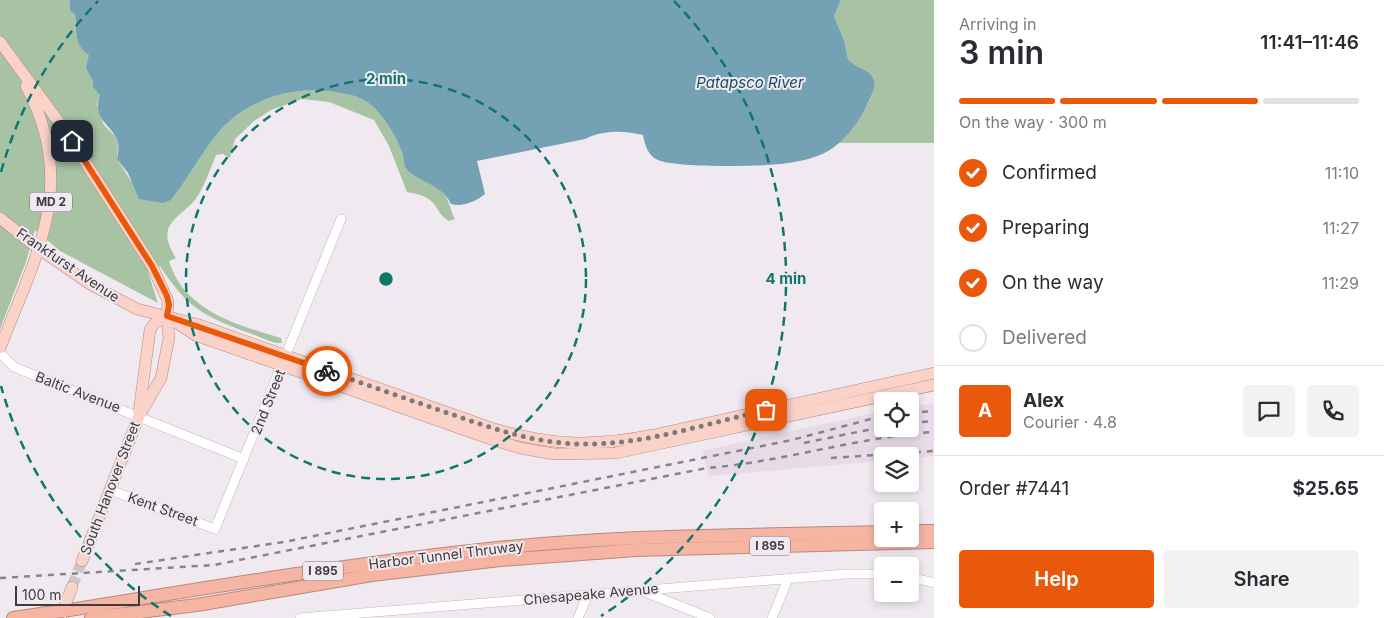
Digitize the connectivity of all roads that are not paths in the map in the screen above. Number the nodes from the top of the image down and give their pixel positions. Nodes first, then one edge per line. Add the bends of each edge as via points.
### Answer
1 (0, 42) edge
2 (9, 56) junction
3 (0, 218) edge
4 (341, 219) dead end
5 (39, 249) junction
6 (167, 316) junction
7 (0, 348) edge
8 (0, 353) edge
9 (284, 362) junction
10 (934, 372) edge
11 (145, 373) junction
12 (161, 378) junction
13 (934, 385) edge
14 (805, 407) junction
15 (139, 416) junction
16 (244, 459) junction
17 (110, 490) junction
18 (215, 529) joint
19 (919, 531) edge
20 (934, 531) edge
21 (874, 532) edge
22 (934, 542) edge
23 (82, 561) tunnel mouth
24 (874, 574) edge
25 (788, 579) junction
26 (919, 579) edge
27 (934, 583) edge
28 (72, 587) tunnel mouth
29 (639, 590) junction
30 (588, 595) junction
31 (197, 605) junction
32 (13, 618) edge
33 (60, 618) edge
34 (91, 618) edge
35 (142, 618) edge
36 (300, 618) edge
37 (578, 618) edge
38 (710, 618) edge
39 (772, 618) edge

1 - 2 main road, South Hanover Street / MD 2
2 - 5 main road, MD 2 via 41,117 51,159 51,204
2 - 6 main road, South Hanover Street via 64,129 152,266 167,296
3 - 5 main road, Frankfurst Avenue
4 - 9 street, 2nd Street
5 - 6 main road, Frankfurst Avenue via 116,299 137,309
5 - 7 main road, MD 2
6 - 9 main road, Frankfurst Avenue
6 - 11 main road, South Hanover Street via 150,330
6 - 12 main road, South Hanover Street via 169,338
8 - 15 street, Baltic Avenue via 14,366
9 - 14 main road, Frankfurst Avenue via 491,428 556,443 615,442
9 - 16 street, 2nd Street
10 - 14 main road, Frankfurst Avenue
11 - 12 main road
11 - 15 main road, South Hanover Street
12 - 15 main road, South Hanover Street
13 - 14 main road, Frankfurst Avenue
15 - 16 street, Baltic Avenue
15 - 17 main road, South Hanover Street
16 - 18 street, 2nd Street
17 - 18 street, Kent Street
17 - 23 main road, South Hanover Street
19 - 20 highway
21 - 32 highway, Harbor Tunnel Thruway / I 895, bridge via 635,538 499,548
22 - 31 highway, Harbor Tunnel Thruway / I 895 via 566,554 372,575
24 - 25 street, Chesapeake Avenue
25 - 29 street, Chesapeake Avenue
25 - 39 street
26 - 27 street
28 - 33 main road
29 - 30 street, Chesapeake Avenue
29 - 38 street
30 - 36 street, Chesapeake Avenue
30 - 37 street
31 - 34 highway, Harbor Tunnel Thruway / I 895
31 - 35 highway

